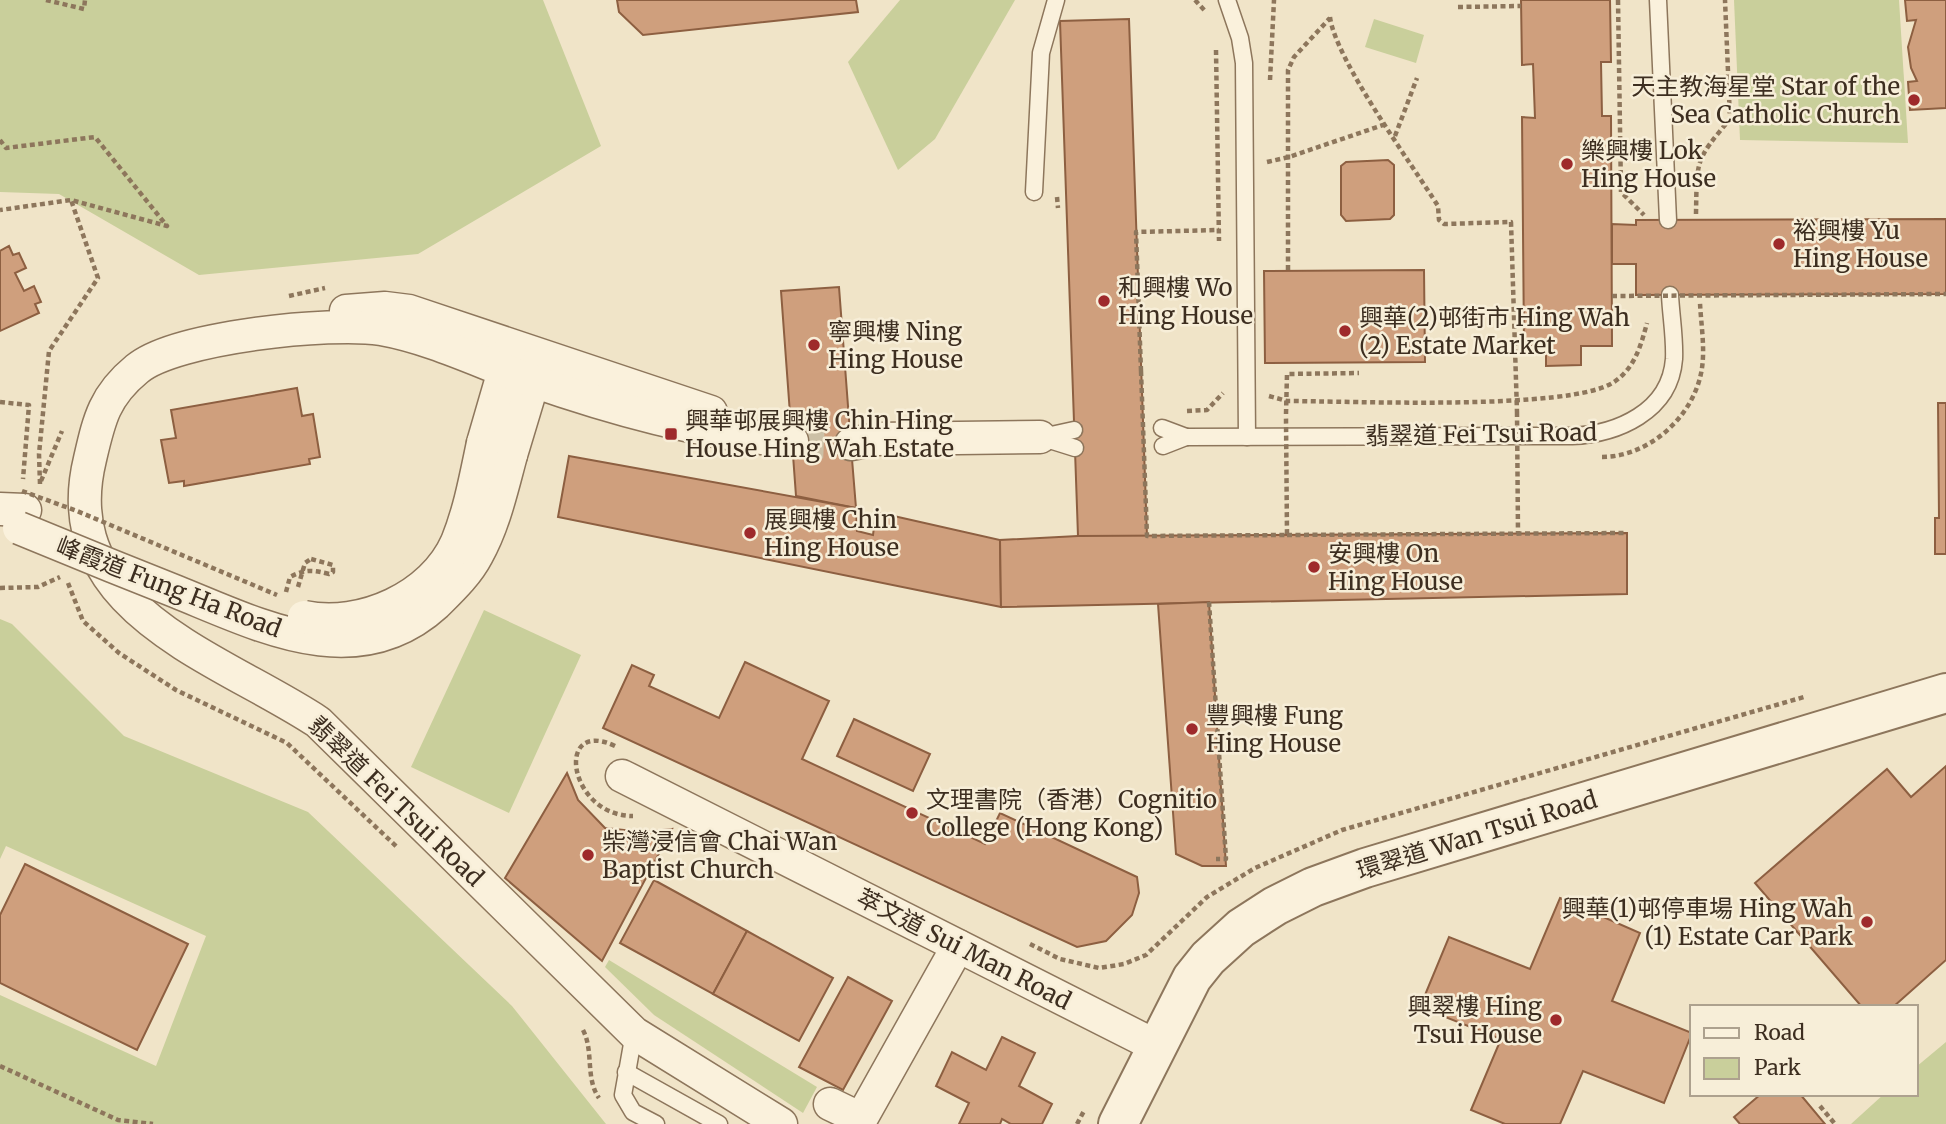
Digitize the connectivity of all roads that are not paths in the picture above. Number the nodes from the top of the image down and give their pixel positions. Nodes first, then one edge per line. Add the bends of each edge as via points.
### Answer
1 (1056, 0) edge
2 (1227, 0) edge
3 (1658, 0) edge
4 (1034, 192) dead end
5 (1668, 220) dead end
6 (1670, 295) road end
7 (522, 363) junction
8 (1162, 428) dead end
9 (1074, 429) dead end
10 (791, 433) tunnel mouth
11 (860, 436) tunnel mouth
12 (1186, 437) junction
13 (1247, 437) junction
14 (1040, 438) junction
15 (1163, 446) dead end
16 (1075, 448) dead end
17 (497, 449) junction
18 (11, 500) edge
19 (0, 516) edge
20 (1946, 693) edge
21 (622, 762) road end
22 (958, 946) junction
23 (634, 1033) junction
24 (1156, 1046) junction
25 (626, 1072) junction
26 (830, 1104) dead end
27 (1104, 1112) edge
28 (866, 1122) edge
29 (656, 1124) edge
30 (719, 1124) edge
31 (781, 1124) edge

1 - 4 lane via 1041,52
2 - 13 lane via 1244,63
3 - 5 lane
6 - 13 lane, 翡翠道 Fei Tsui Road via 1674,361 1669,379 1647,410 1613,431 1572,436
7 - 10 street, 翡翠道 Fei Tsui Road
7 - 17 street, 峰霞道 Fung Ha Road
7 - 23 street, 翡翠道 Fei Tsui Road via 401,333 336,325 159,355 138,368 103,408 86,475 86,512 102,566 135,611 318,722
8 - 12 lane, 翡翠道 Fei Tsui Road
9 - 14 lane
11 - 14 street
12 - 13 lane, 翡翠道 Fei Tsui Road
12 - 15 lane, 翡翠道 Fei Tsui Road
14 - 16 lane
17 - 18 street, 峰霞道 Fung Ha Road, bridge via 456,545 435,574 412,594 372,614 348,619 321,620 273,610 25,510
17 - 19 street, 峰霞道 Fung Ha Road, bridge via 492,521 477,556 426,613 390,634 353,642 270,630 19,528
20 - 24 street, 環翠道 Wan Tsui Road via 1313,887 1258,916 1225,941 1192,978
21 - 22 street, 萃文道 Sui Man Road
22 - 24 street, 萃文道 Sui Man Road
22 - 28 street
23 - 25 lane
23 - 31 street, 翡翠道 Fei Tsui Road
24 - 27 street, 環翠道 Wan Tsui Road
25 - 29 lane via 623,1096 633,1112
25 - 30 lane
26 - 28 street

